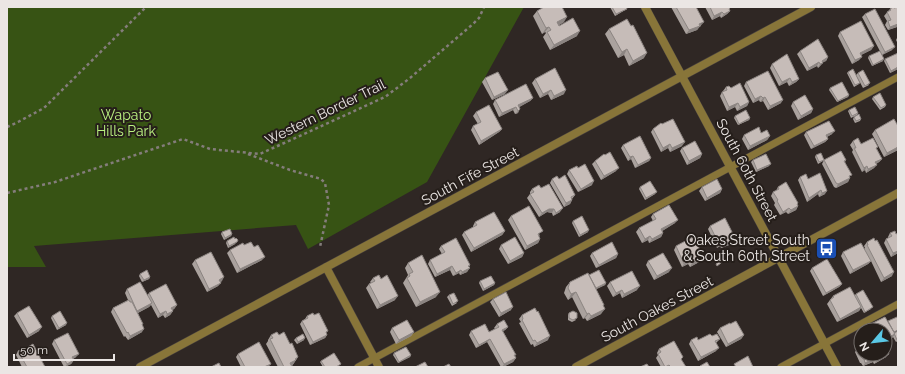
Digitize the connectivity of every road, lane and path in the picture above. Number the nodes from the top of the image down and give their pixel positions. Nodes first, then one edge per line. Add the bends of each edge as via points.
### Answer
1 (146, 7) edge
2 (484, 7) edge
3 (645, 7) edge
4 (811, 7) edge
5 (682, 76) junction
6 (898, 77) edge
7 (7, 127) edge
8 (244, 152) junction
9 (731, 167) junction
10 (7, 193) edge
11 (898, 194) edge
12 (320, 247) dead end
13 (779, 259) junction
14 (326, 267) junction
15 (898, 304) edge
16 (824, 344) junction
17 (375, 358) junction
18 (140, 367) edge
19 (358, 367) edge
20 (380, 367) edge
21 (576, 367) edge
22 (781, 367) edge
23 (837, 367) edge

1 - 7 path via 44,108
2 - 8 path, Western Border Trail via 473,24 385,97 260,154
3 - 5 street, South 60th Street
4 - 5 street, South Fife Street
5 - 9 street, South 60th Street
5 - 14 street, South Fife Street
6 - 9 lane
8 - 10 path, Western Border Trail via 210,149 183,139 55,182
8 - 12 path via 321,179 325,183 329,205
9 - 13 street, South 60th Street
9 - 17 lane
11 - 13 street, South Oakes Street
13 - 16 street, South 60th Street
13 - 21 street, South Oakes Street
14 - 17 street
14 - 18 street, South Fife Street
15 - 16 lane
16 - 22 lane
16 - 23 street, South 60th Street
17 - 19 lane
17 - 20 street

